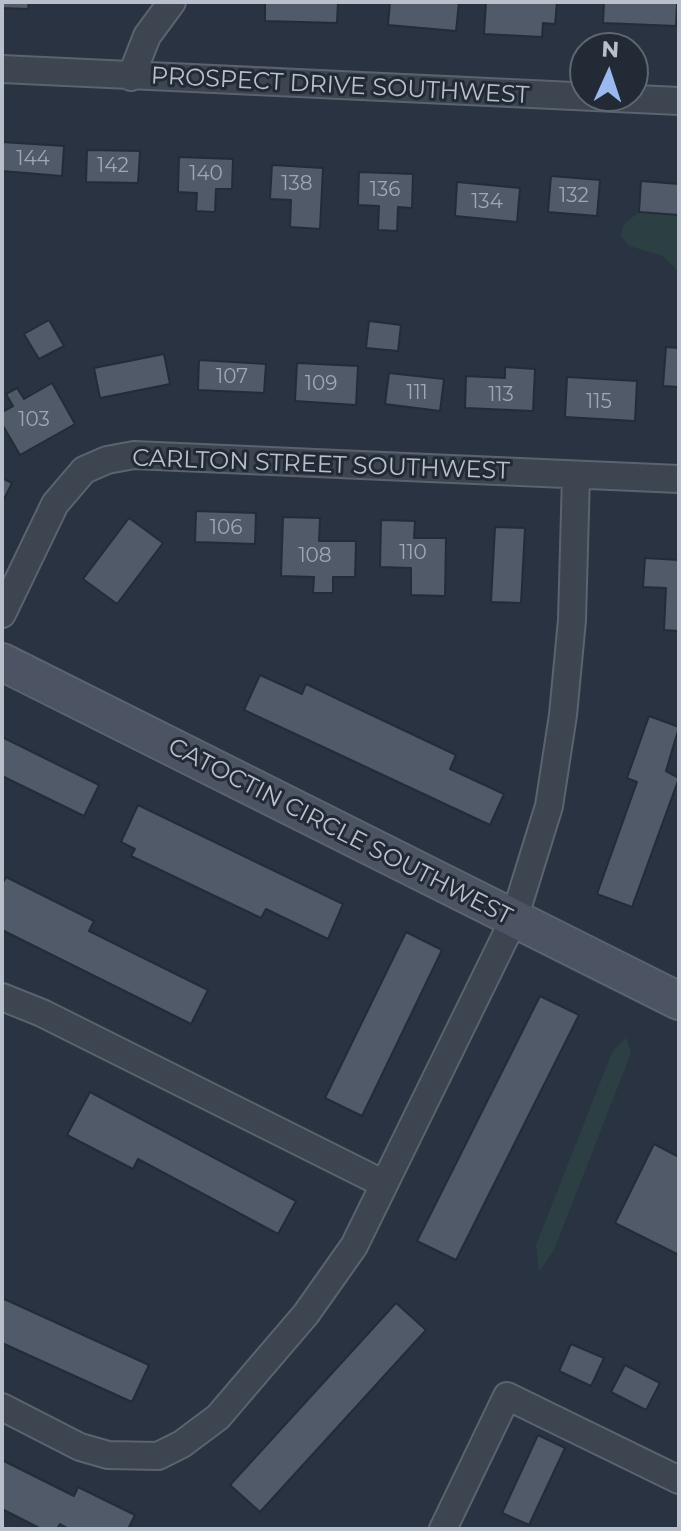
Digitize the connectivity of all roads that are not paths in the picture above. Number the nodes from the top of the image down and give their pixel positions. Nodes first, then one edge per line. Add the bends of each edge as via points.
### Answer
1 (172, 2) edge
2 (2, 69) edge
3 (131, 77) junction
4 (679, 101) edge
5 (576, 475) junction
6 (679, 479) edge
7 (2, 614) edge
8 (2, 662) edge
9 (514, 919) junction
10 (2, 997) edge
11 (679, 1001) edge
12 (384, 1184) junction
13 (2, 1407) edge
14 (679, 1480) edge
15 (443, 1529) edge

1 - 3 street via 147,36
2 - 3 street, PROSPECT DRIVE SOUTHWEST
3 - 4 street, PROSPECT DRIVE SOUTHWEST
5 - 6 street, CARLTON STREET SOUTHWEST
5 - 7 street, CARLTON STREET SOUTHWEST via 134,455 107,460 84,470 55,504
5 - 9 street via 563,715 549,806
8 - 9 main road, CATOCTIN CIRCLE SOUTHWEST
9 - 11 main road, CATOCTIN CIRCLE SOUTHWEST
9 - 12 street
10 - 12 street
12 - 13 street via 354,1246 306,1314 218,1417 182,1444 158,1456 108,1455 80,1447
14 - 15 street via 507,1396

